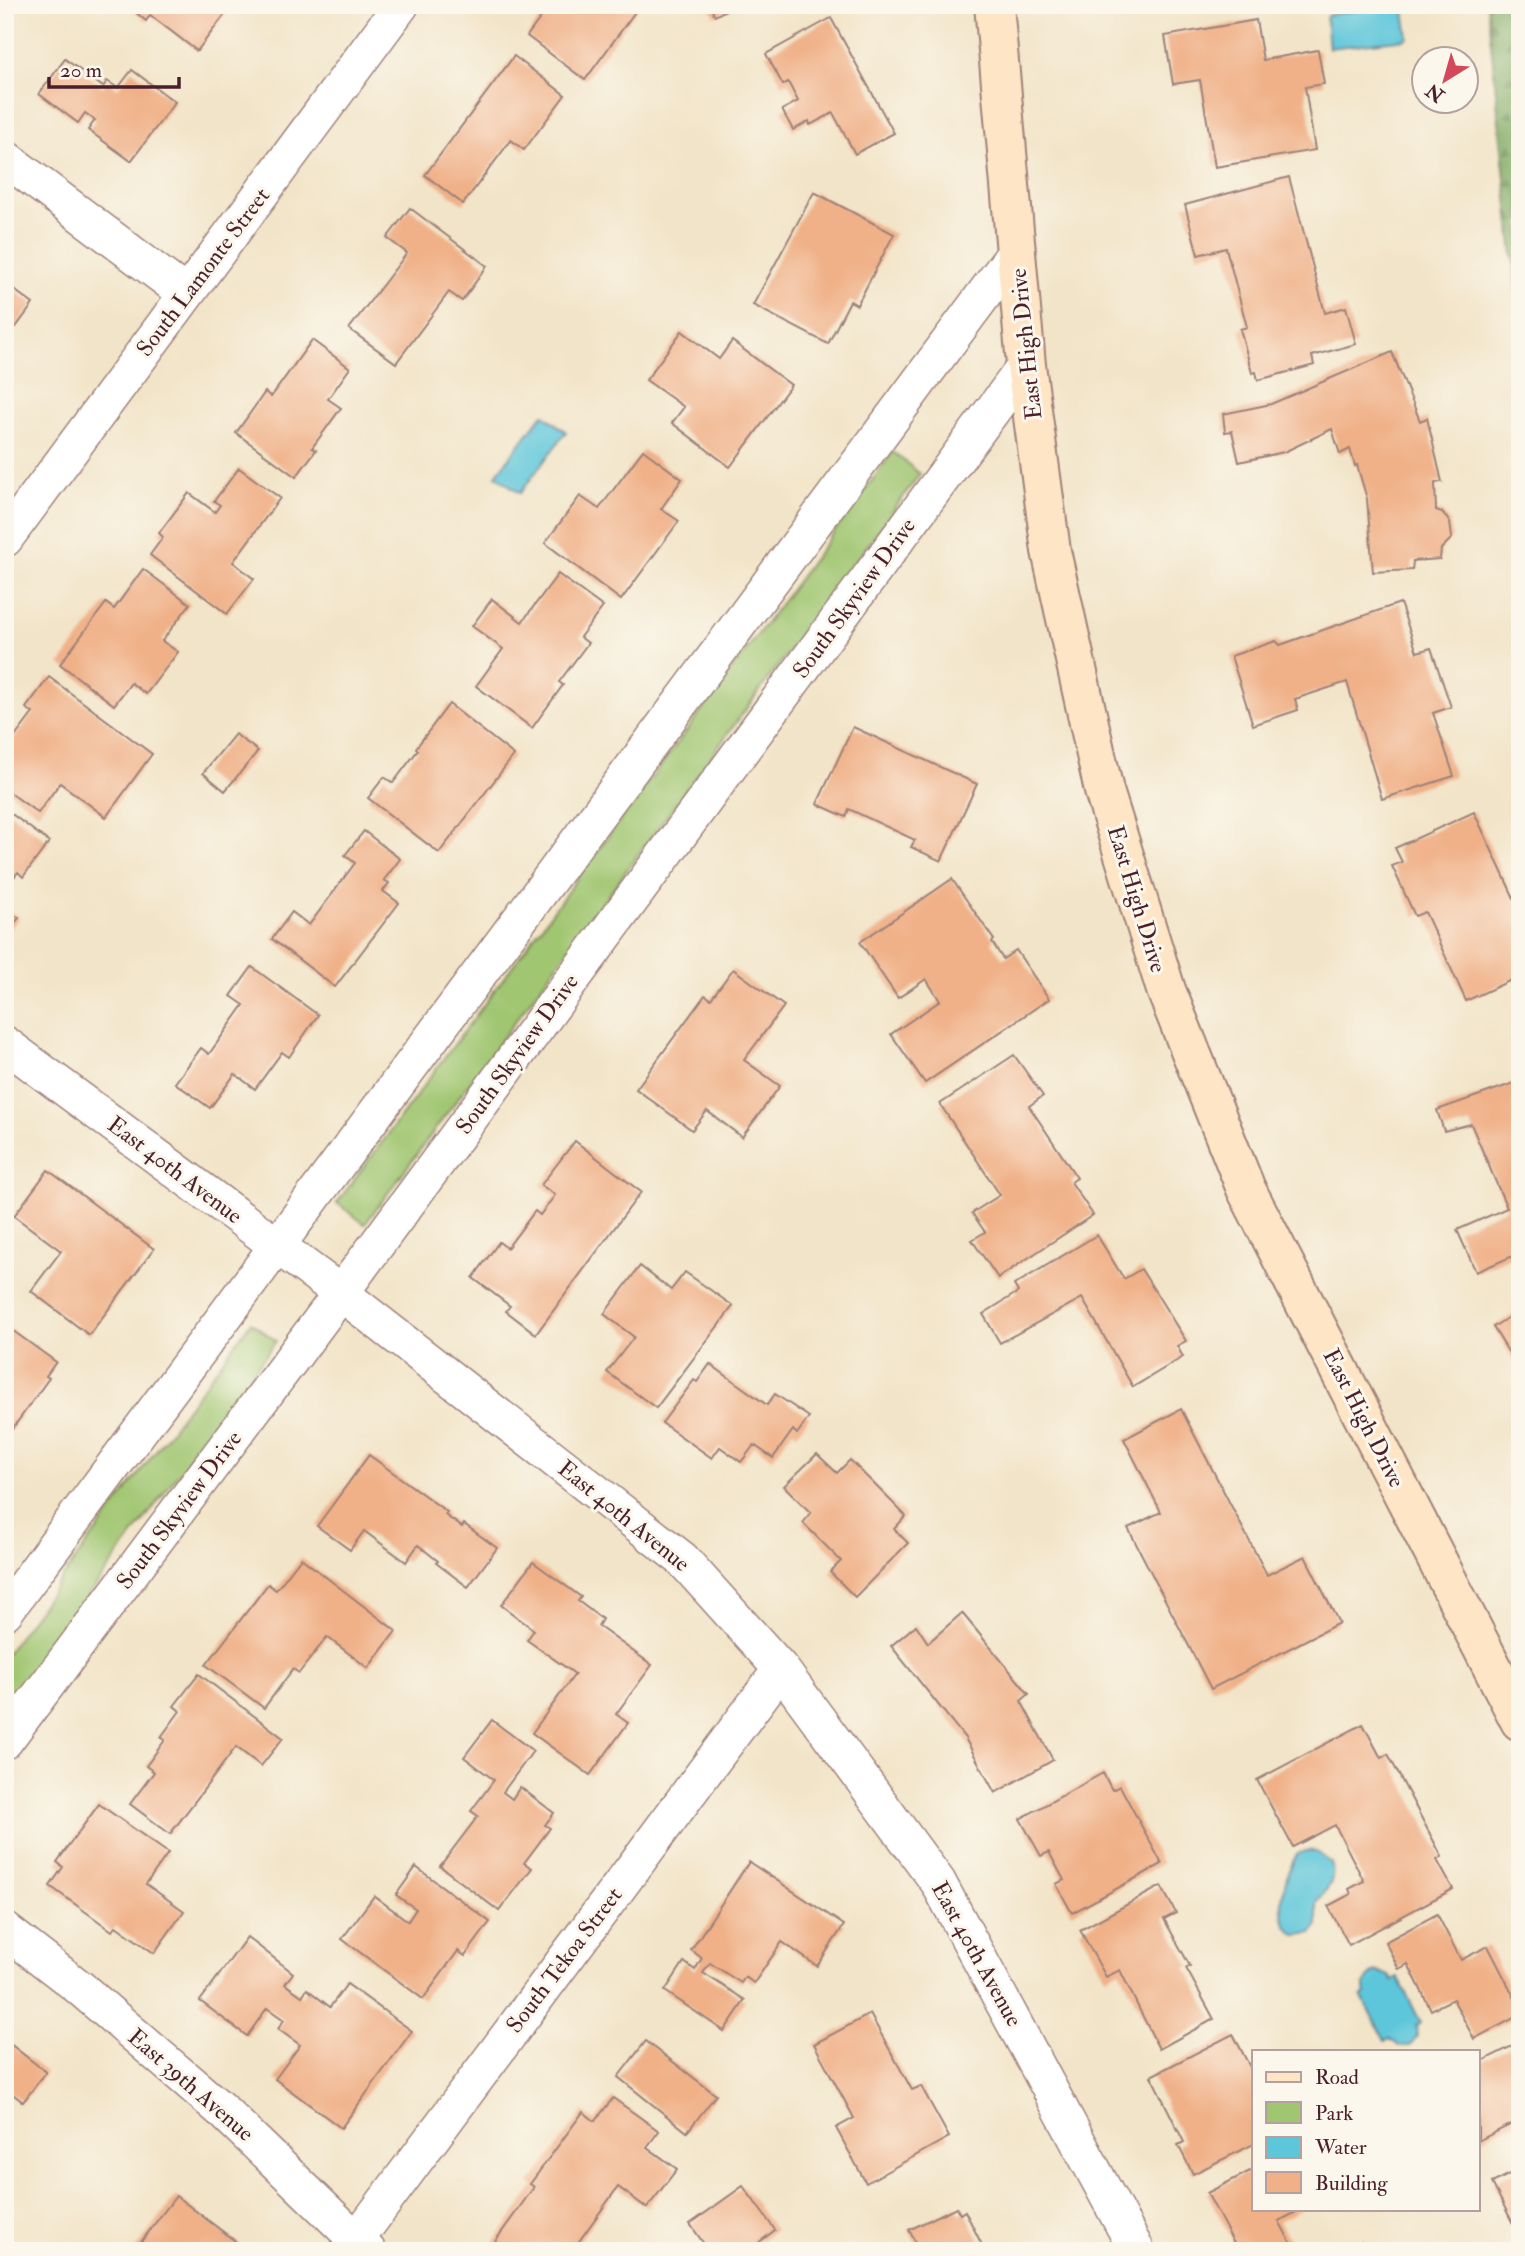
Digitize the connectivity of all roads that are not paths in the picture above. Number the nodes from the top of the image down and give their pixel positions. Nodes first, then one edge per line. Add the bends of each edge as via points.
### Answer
1 (401, 5) edge
2 (994, 5) edge
3 (5, 158) edge
4 (1017, 250) junction
5 (186, 294) junction
6 (1026, 365) junction
7 (5, 539) edge
8 (5, 1044) edge
9 (276, 1246) junction
10 (341, 1293) junction
11 (5, 1612) edge
12 (781, 1670) junction
13 (1520, 1721) edge
14 (5, 1741) edge
15 (5, 1930) edge
16 (357, 2247) edge
17 (1137, 2251) edge

1 - 5 street, South Lamonte Street
2 - 4 main road, East High Drive
3 - 5 street
4 - 6 main road, East High Drive
4 - 9 street
5 - 7 street, South Lamonte Street
6 - 10 street, South Skyview Drive
6 - 13 main road, East High Drive via 1051,551 1104,791 1166,990 1246,1189
8 - 9 street, East 40th Avenue
9 - 10 street, East 40th Avenue
9 - 11 street
10 - 12 street, East 40th Avenue via 682,1559
10 - 14 street, South Skyview Drive
12 - 16 street, South Tekoa Street
12 - 17 street, East 40th Avenue via 938,1882
15 - 16 street, East 39th Avenue via 225,2113

